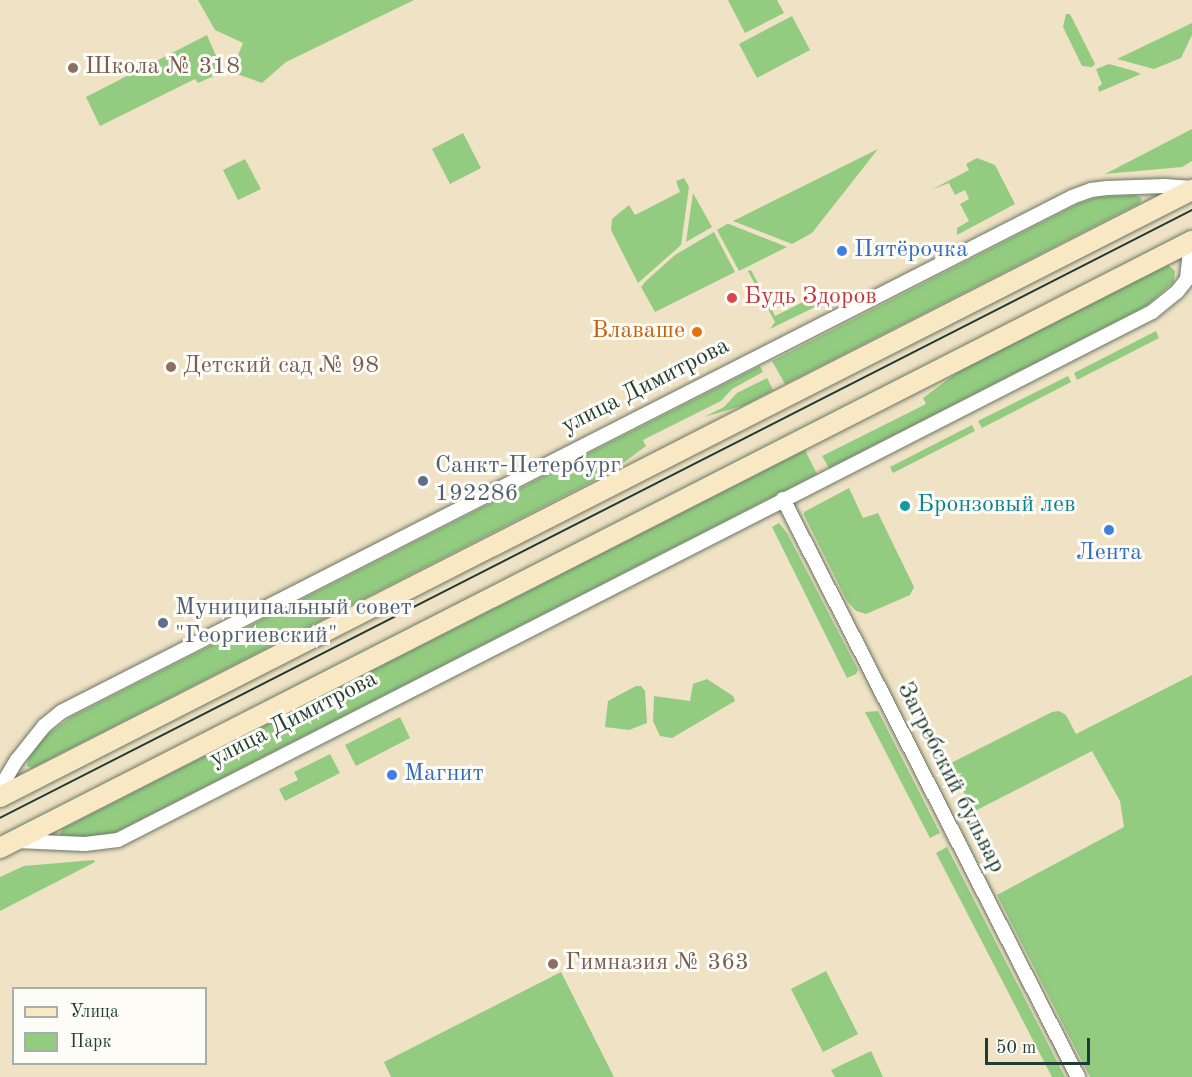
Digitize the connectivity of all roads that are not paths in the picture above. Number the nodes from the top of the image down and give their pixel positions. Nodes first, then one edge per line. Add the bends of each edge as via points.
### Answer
1 (1192, 189) edge
2 (1192, 241) edge
3 (783, 500) junction
4 (0, 788) edge
5 (0, 797) edge
6 (7, 844) edge
7 (1077, 1077) edge

1 - 4 street, улица Димитрова via 1165,186 1091,190 1072,197 61,712 44,726
1 - 5 street, улица Димитрова
2 - 3 street, улица Димитрова via 1187,279 1152,312
2 - 6 street, улица Димитрова
3 - 6 street, улица Димитрова via 118,840
3 - 7 street, Загребский бульвар

